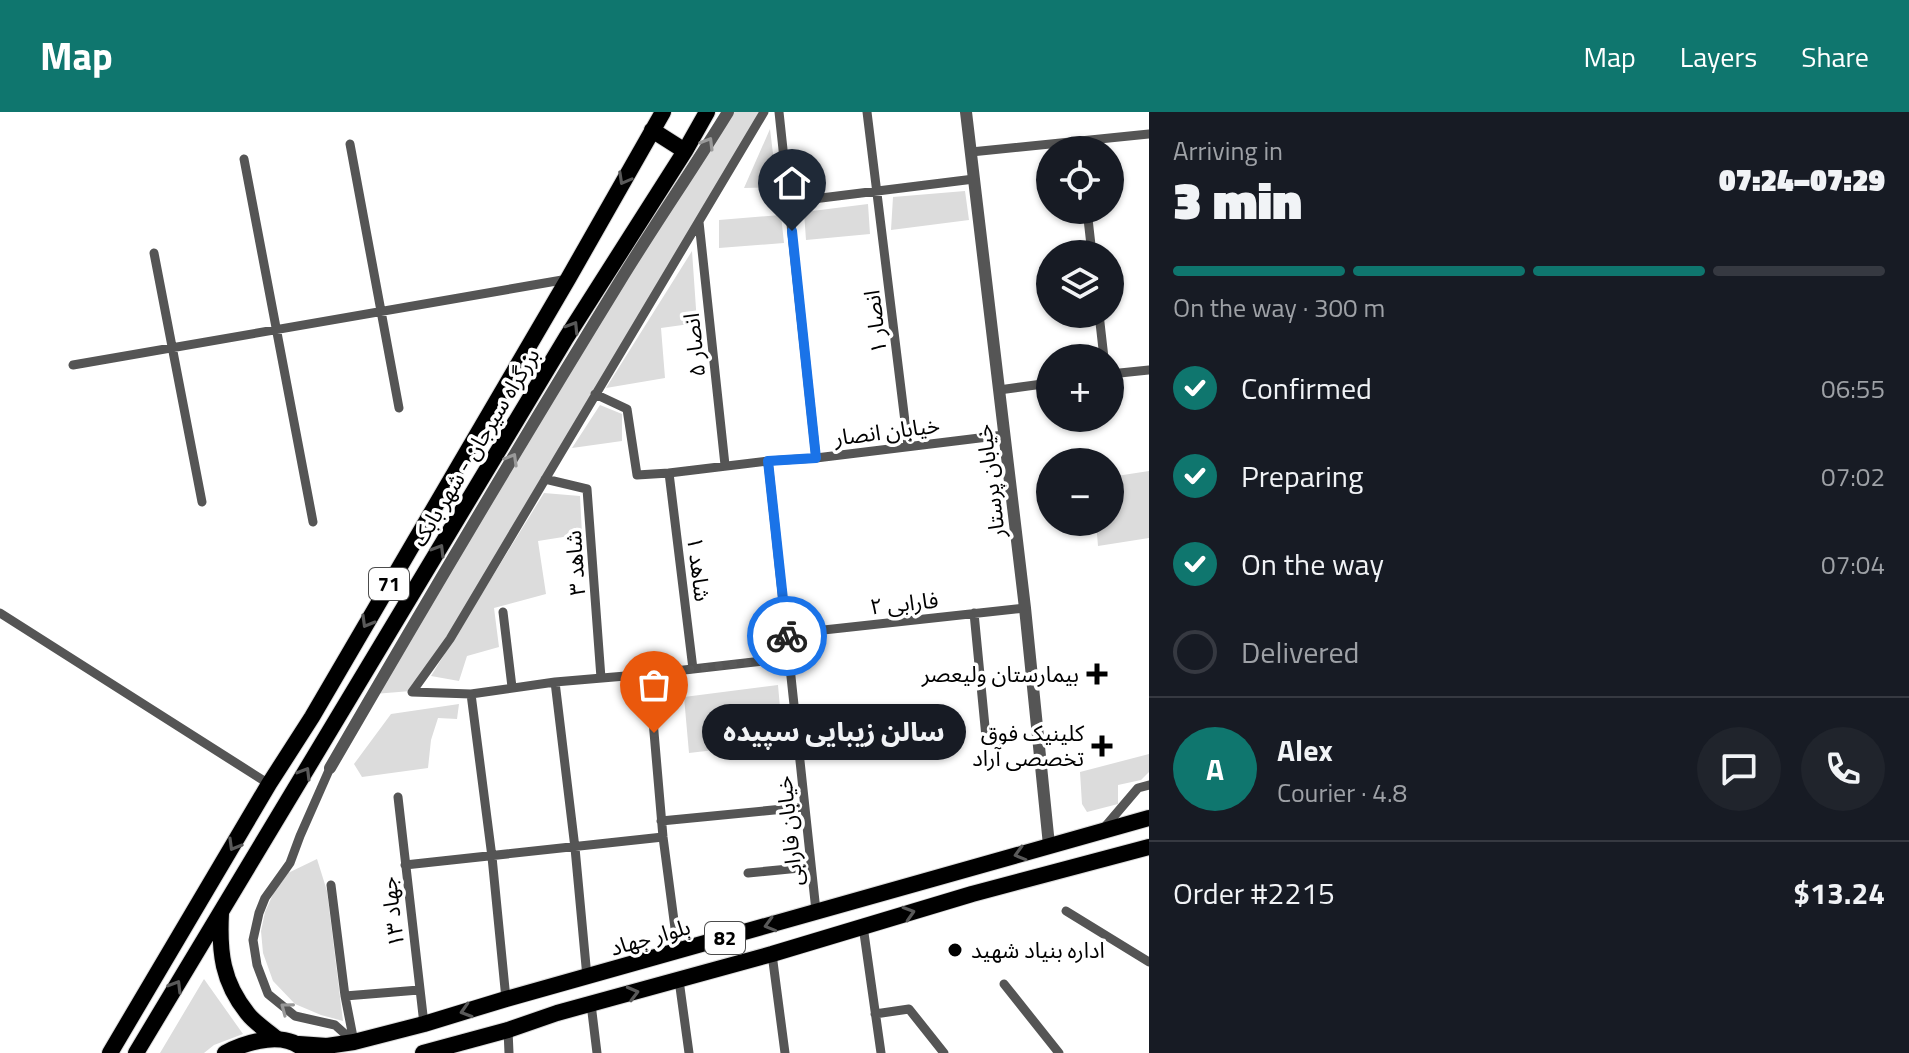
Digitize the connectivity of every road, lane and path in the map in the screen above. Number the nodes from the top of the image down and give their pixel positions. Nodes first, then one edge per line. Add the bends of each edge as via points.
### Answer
1 (663, 112) edge
2 (707, 112) edge
3 (728, 112) edge
4 (764, 112) edge
5 (779, 112) edge
6 (867, 112) edge
7 (966, 112) edge
8 (652, 130) junction
9 (1149, 134) edge
10 (1124, 138) edge
11 (350, 144) dead end
12 (1036, 148) edge
13 (685, 151) junction
14 (971, 152) junction
15 (244, 159) dead end
16 (974, 179) junction
17 (877, 193) junction
18 (789, 202) junction
19 (698, 221) junction
20 (154, 253) dead end
21 (568, 279) junction
22 (382, 311) junction
23 (276, 329) junction
24 (172, 347) junction
25 (73, 365) dead end
26 (1149, 370) edge
27 (1124, 373) edge
28 (1036, 385) edge
29 (999, 390) junction
30 (595, 394) junction
31 (399, 408) dead end
32 (1004, 435) junction
33 (908, 446) junction
34 (816, 458) junction
35 (768, 461) junction
36 (725, 465) junction
37 (669, 473) junction
38 (545, 479) junction
39 (202, 502) dead end
40 (313, 522) dead end
41 (1025, 608) junction
42 (503, 612) dead end
43 (0, 613) edge
44 (974, 613) junction
45 (787, 634) junction
46 (789, 658) junction
47 (693, 669) junction
48 (649, 674) junction
49 (601, 678) junction
50 (555, 682) junction
51 (512, 687) junction
52 (471, 694) junction
53 (986, 737) dead end
54 (330, 768) joint
55 (269, 784) junction
56 (1149, 785) edge
57 (398, 797) dead end
58 (804, 807) junction
59 (1149, 818) edge
60 (661, 821) junction
61 (1100, 832) junction
62 (663, 837) junction
63 (1049, 845) junction
64 (1149, 847) edge
65 (575, 848) junction
66 (492, 857) junction
67 (405, 865) junction
68 (810, 867) junction
69 (967, 869) junction
70 (748, 873) dead end
71 (331, 885) dead end
72 (972, 894) junction
73 (221, 911) junction
74 (816, 911) junction
75 (1066, 911) dead end
76 (863, 926) junction
77 (678, 951) junction
78 (772, 954) junction
79 (1149, 962) edge
80 (587, 977) junction
81 (679, 980) junction
82 (1004, 984) dead end
83 (419, 990) junction
84 (345, 996) junction
85 (506, 999) junction
86 (591, 1004) junction
87 (875, 1014) junction
88 (424, 1024) junction
89 (508, 1030) junction
90 (277, 1039) junction
91 (354, 1042) junction
92 (303, 1048) edge
93 (110, 1053) edge
94 (136, 1053) edge
95 (225, 1053) edge
96 (423, 1053) edge
97 (509, 1053) edge
98 (597, 1053) edge
99 (689, 1053) edge
100 (785, 1053) edge
101 (881, 1053) edge
102 (944, 1053) edge
103 (1059, 1053) edge

1 - 8 main road, بزرگراه سیرجان - شهر بابک / 71
2 - 13 main road, بزرگراه سیرجان - شهر بابک / 71
54 -> 3 street via 523,439
4 - 19 street
5 - 18 street
6 - 17 street, انصار ۱
7 - 14 street, خیابان پرستار
8 - 13 main road
8 -> 21 main road, بزرگراه سیرجان - شهر بابک / 71
9 - 10 street
11 - 22 street
12 - 14 street
73 -> 13 main road, بزرگراه سیرجان - شهر بابک / 71 via 558,351
14 - 16 street, خیابان پرستار
15 - 23 street
16 - 17 street
16 - 29 street, خیابان پرستار
17 - 18 street
17 - 33 street, انصار ۱
18 - 34 street
19 - 30 street
19 - 36 street, انصار ۵
20 - 24 street
21 - 22 street
21 -> 55 main road, بزرگراه سیرجان - شهر بابک / 71
22 - 23 street
22 - 31 street
23 - 24 street
23 - 40 street
24 - 25 street
24 - 39 street
26 - 27 street
28 - 29 street
29 - 32 street, خیابان پرستار
30 - 37 street, خیابان انصار via 627,409 637,475
30 - 38 street
32 - 33 street, خیابان انصار
32 - 41 street, خیابان پرستار
33 - 34 street, خیابان انصار
34 - 35 street, خیابان انصار
35 - 36 street, خیابان انصار
35 - 45 street, خیابان فارابی
36 - 37 street, خیابان انصار
37 - 47 street, شاهد ۱
38 - 49 street, شاهد ۳ via 587,489
38 - 52 street via 450,639 412,692
41 - 44 street, فارابی ۲
41 - 63 street, خیابان پرستار
42 - 51 street
43 - 55 street
44 - 45 street, فارابی ۲
44 - 53 street
45 - 46 street, خیابان فارابی
46 - 47 street
46 - 58 street, خیابان فارابی
47 - 48 street
48 - 49 street
48 - 60 street
49 - 50 street
50 - 51 street
50 - 65 street
51 - 52 street
52 - 66 street
91 -> 54 street via 335,1025 295,1016 268,994 253,940 265,898 290,863
55 -> 93 main road, بزرگراه سیرجان - شهر بابک / 71
56 - 61 street via 1138,788
57 - 67 street, جهاد ۱۳
58 - 60 street
58 - 68 street, خیابان فارابی
59 - 61 main road, بلوار جهاد / 82
60 - 62 street
61 - 63 main road, بلوار جهاد / 82
62 - 65 street
62 - 77 street
63 -> 69 main road, بلوار جهاد / 82
64 - 72 main road, 82
65 - 66 street
65 - 80 street
66 - 67 street
66 - 85 street
67 - 83 street, جهاد ۱۳
68 - 70 street
68 - 74 street, خیابان فارابی
69 - 72 main road
69 - 74 main road, بلوار جهاد / 82
71 - 84 street
76 -> 72 main road, 82
73 - 90 main road, 82 via 220,948 229,984 249,1015
94 -> 73 main road, بزرگراه سیرجان - شهر بابک / 71
74 -> 77 main road, بلوار جهاد / 82
75 - 79 street
76 - 78 main road, 82
76 - 87 street
77 - 80 main road, بلوار جهاد / 82
78 - 81 main road, 82
78 - 100 street
80 - 85 main road, بلوار جهاد / 82
86 -> 81 main road, 82
81 - 99 street
82 - 103 street
83 - 84 street
83 - 88 street, جهاد ۱۳
84 - 91 street
85 -> 88 main road, بلوار جهاد / 82
86 - 89 main road, 82
86 - 98 street
87 - 101 street
87 - 102 street via 909,1009
88 - 91 main road, بلوار جهاد / 82
89 - 96 main road, 82
89 - 97 street
90 - 92 main road, 82
90 - 95 main road, 82
91 - 92 main road, بلوار جهاد / 82

